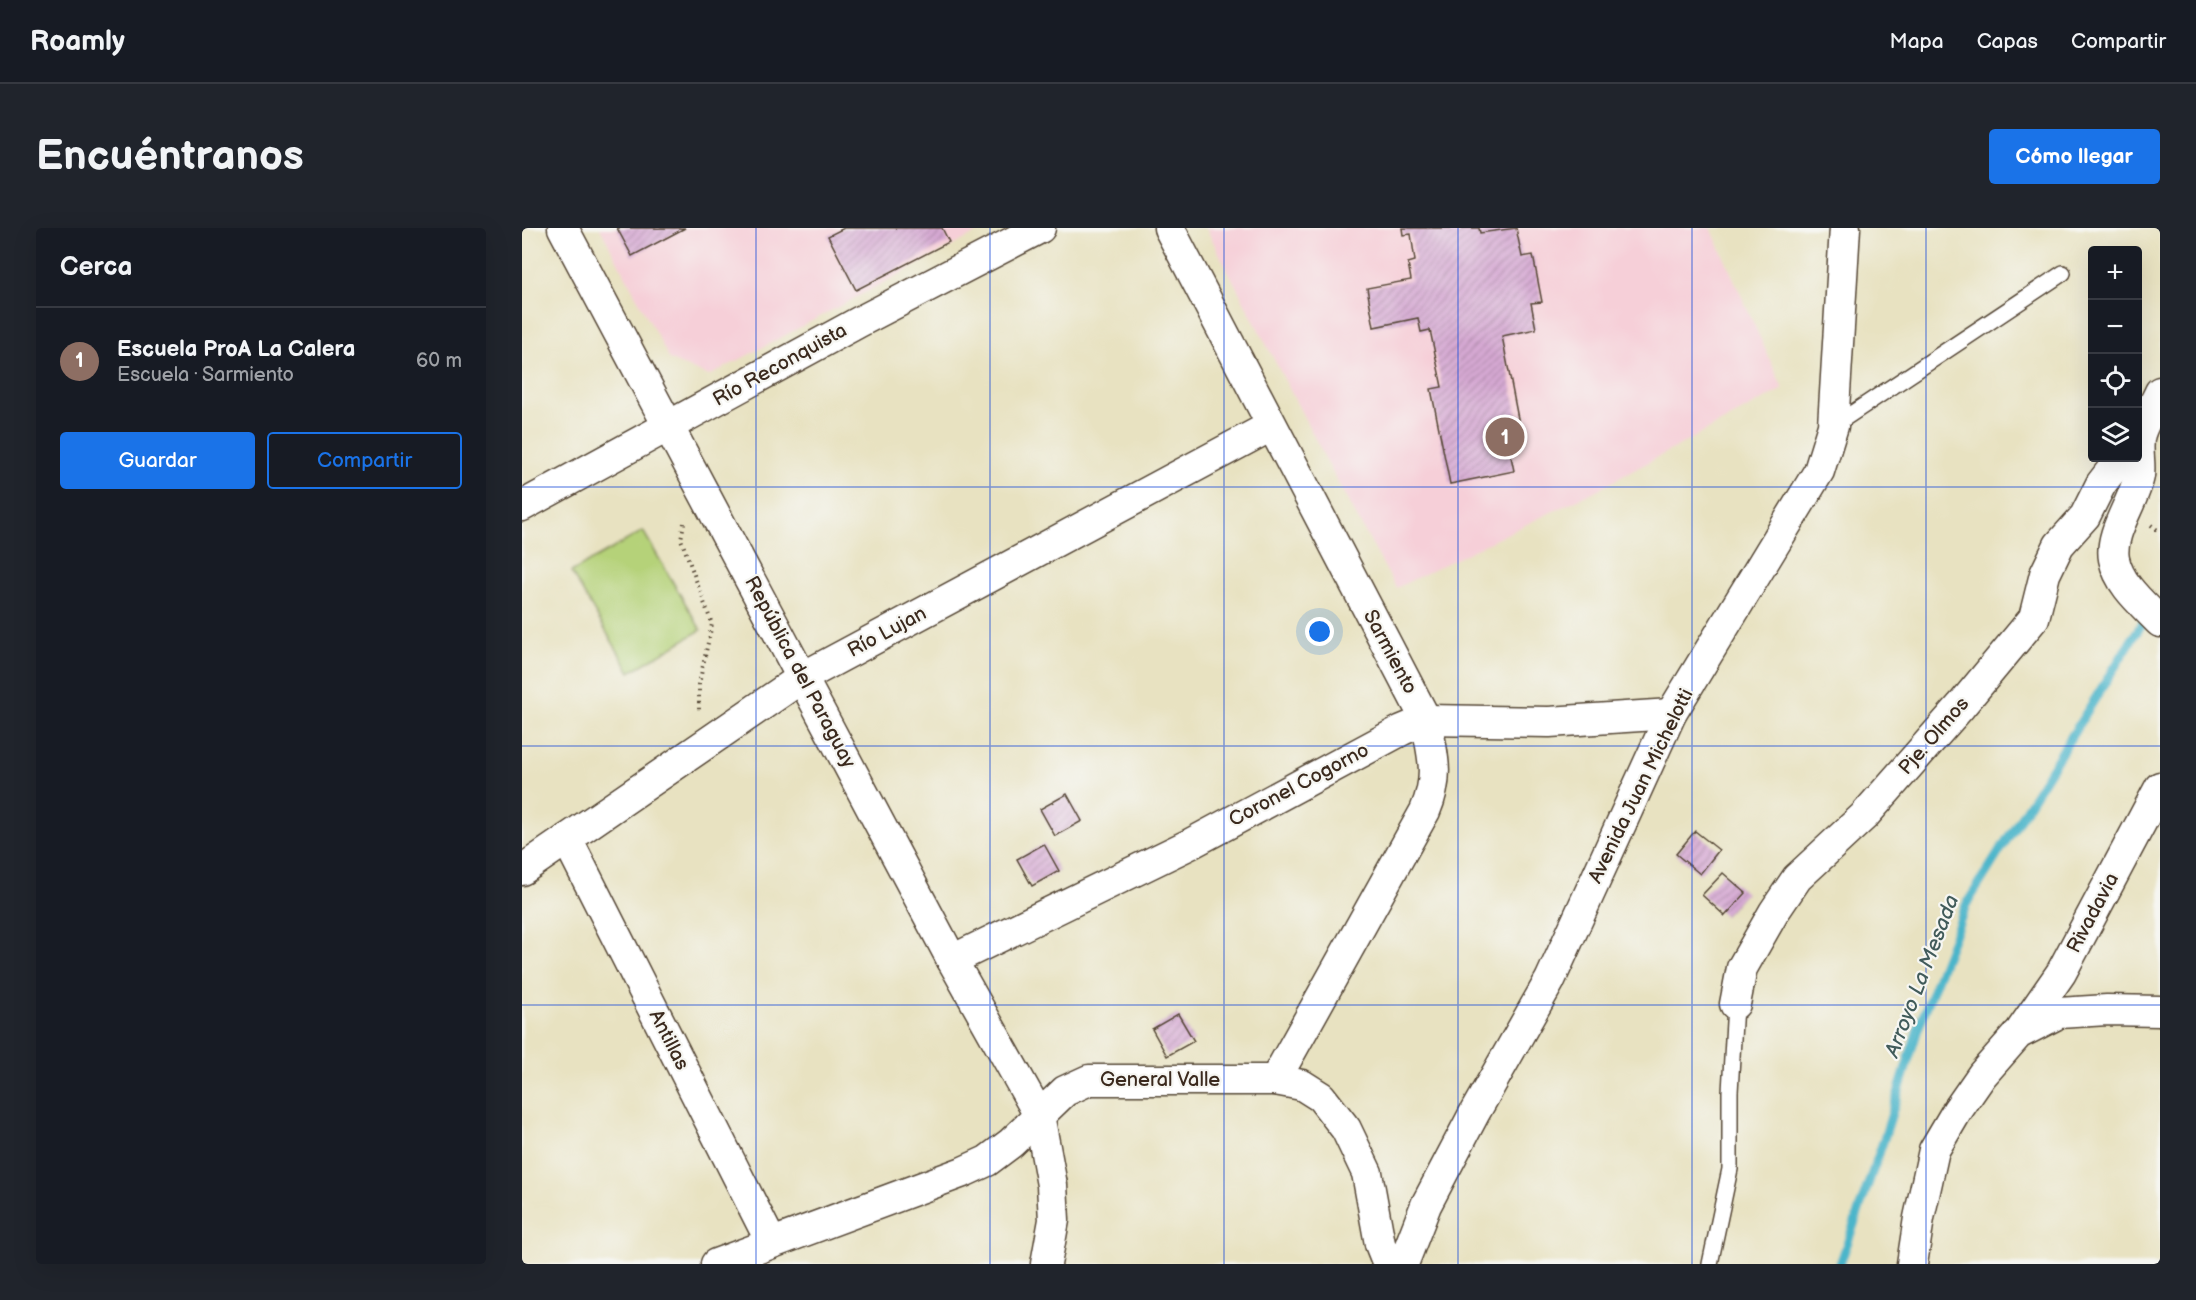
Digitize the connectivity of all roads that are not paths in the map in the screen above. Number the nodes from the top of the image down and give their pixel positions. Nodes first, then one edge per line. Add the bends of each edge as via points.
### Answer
1 (563, 228) edge
2 (1169, 228) edge
3 (1845, 228) edge
4 (1021, 232) edge
5 (2063, 273) dead end
6 (2160, 392) edge
7 (669, 426) junction
8 (1271, 426) junction
9 (1833, 426) junction
10 (2142, 429) edge
11 (2118, 462) edge
12 (2139, 462) edge
13 (522, 506) edge
14 (2160, 622) edge
15 (803, 677) junction
16 (1671, 714) junction
17 (1426, 720) junction
18 (2160, 787) edge
19 (567, 839) junction
20 (522, 870) edge
21 (952, 960) junction
22 (1735, 1004) joint
23 (2160, 1011) edge
24 (2018, 1034) junction
25 (1275, 1080) junction
26 (1039, 1115) junction
27 (771, 1242) junction
28 (716, 1264) edge
29 (1046, 1264) edge
30 (1390, 1264) edge
31 (1403, 1264) edge
32 (1710, 1264) edge
33 (1912, 1264) edge

1 - 7 street, República del Paraguay
2 - 8 street, Sarmiento
3 - 9 street, Avenida Juan Michelotti
4 - 7 street, Río Reconquista
5 - 9 lane
6 - 10 street
7 - 13 street, Río Reconquista
7 - 15 street, República del Paraguay
8 - 15 street, Río Lujan
8 - 17 street, Sarmiento
9 - 16 street, Avenida Juan Michelotti via 1819,471
11 - 22 street, Pje. Olmos via 2085,516 2060,545 2046,574 2034,618 1864,816 1797,878 1742,968
12 - 14 street via 2139,475 2114,542 2114,560 2128,587
15 - 19 street, Río Lujan
15 - 21 street, República del Paraguay
16 - 17 street, Coronel Cogorno via 1549,722
16 - 31 street, Avenida Juan Michelotti via 1550,980 1426,1205
17 - 21 street, Coronel Cogorno via 1190,844
17 - 25 street, Sarmiento via 1435,766 1434,791
18 - 24 street, Rivadavia via 2061,973
19 - 20 street, Río Lujan
19 - 27 street, Antillas
21 - 26 street, República del Paraguay
22 - 32 lane via 1730,1169
23 - 24 street via 2059,1013
24 - 33 street, Rivadavia via 1982,1075 1934,1150
25 - 26 street, General Valle via 1089,1080 1065,1091
25 - 30 street, General Valle via 1302,1085 1321,1097 1346,1129 1367,1173 1380,1244
26 - 27 street, General Valle via 987,1161
26 - 29 street, República del Paraguay via 1054,1220
27 - 28 street, General Valle

